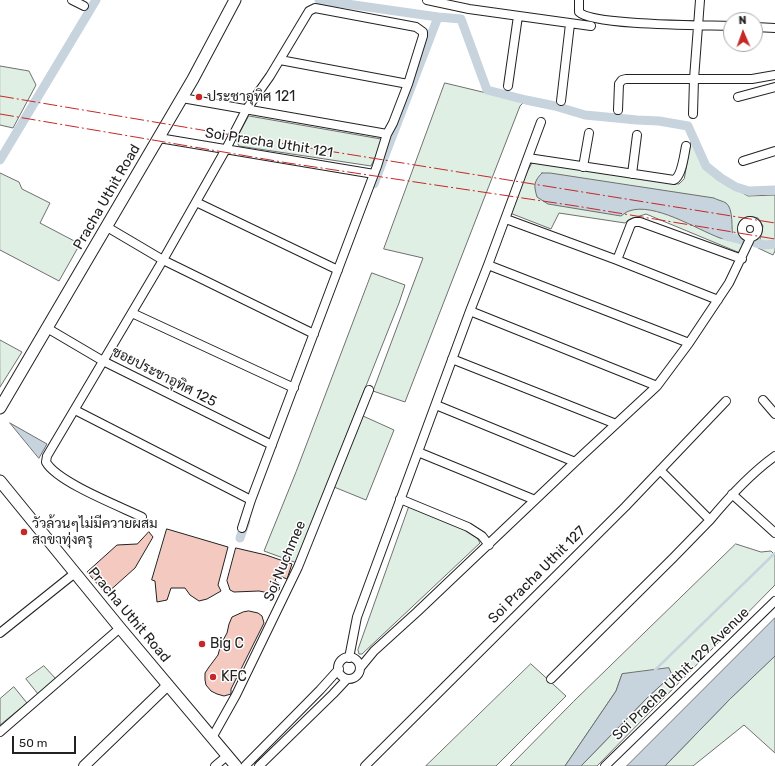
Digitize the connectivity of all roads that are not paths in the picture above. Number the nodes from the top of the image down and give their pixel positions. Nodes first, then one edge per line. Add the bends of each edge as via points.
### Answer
1 (72, 0) edge
2 (235, 0) edge
3 (427, 0) edge
4 (579, 0) edge
5 (700, 0) edge
6 (84, 6) dead end
7 (518, 16) junction
8 (570, 24) junction
9 (699, 25) junction
10 (591, 26) dead end
11 (723, 26) edge
12 (763, 27) edge
13 (775, 28) edge
14 (280, 60) junction
15 (775, 75) edge
16 (694, 79) junction
17 (408, 84) junction
18 (508, 86) dead end
19 (775, 87) edge
20 (738, 97) dead end
21 (182, 98) junction
22 (561, 101) dead end
23 (246, 110) junction
24 (618, 110) dead end
25 (693, 114) dead end
26 (541, 122) dead end
27 (588, 133) dead end
28 (387, 134) junction
29 (637, 135) dead end
30 (159, 138) junction
31 (686, 146) dead end
32 (226, 150) junction
33 (775, 151) edge
34 (528, 158) junction
35 (743, 161) dead end
36 (583, 167) junction
37 (374, 174) junction
38 (632, 174) junction
39 (196, 202) junction
40 (506, 219) junction
41 (107, 227) junction
42 (751, 237) dead end
43 (742, 259) junction
44 (163, 260) junction
45 (617, 260) junction
46 (488, 264) junction
47 (338, 270) junction
48 (718, 300) junction
49 (470, 311) junction
50 (132, 312) junction
51 (47, 328) junction
52 (314, 334) junction
53 (689, 343) junction
54 (452, 359) junction
55 (103, 361) junction
56 (657, 386) junction
57 (294, 388) junction
58 (369, 390) dead end
59 (762, 400) dead end
60 (726, 401) dead end
61 (436, 405) junction
62 (0, 408) edge
63 (75, 410) junction
64 (775, 414) edge
65 (616, 424) junction
66 (272, 445) junction
67 (418, 452) junction
68 (775, 456) edge
69 (574, 462) junction
70 (660, 470) junction
71 (0, 481) edge
72 (732, 494) junction
73 (400, 499) junction
74 (251, 500) junction
75 (535, 500) junction
76 (142, 517) dead end
77 (710, 520) junction
78 (242, 528) dead end
79 (775, 534) edge
80 (489, 545) junction
81 (75, 573) junction
82 (775, 601) edge
83 (120, 628) junction
84 (0, 633) edge
85 (349, 658) junction
86 (360, 668) junction
87 (339, 669) junction
88 (551, 678) dead end
89 (347, 679) junction
90 (168, 685) junction
91 (0, 732) edge
92 (212, 736) junction
93 (228, 755) junction
94 (84, 766) edge
95 (215, 766) edge
96 (236, 766) edge
97 (245, 766) edge
98 (259, 766) edge
99 (365, 766) edge
100 (605, 766) edge

1 - 6 street
2 - 21 main road, Pracha Uthit Road
3 - 7 street
4 - 9 street via 579,12 594,19
5 - 9 street
7 - 8 street
7 - 18 street
8 - 10 street
8 - 22 street
9 - 11 street
9 - 16 street
12 - 13 street
14 - 17 street
14 - 17 street via 310,11 315,8 421,29 423,36
14 - 23 street
15 - 16 street via 752,79
16 - 24 street via 622,80
16 - 25 street
17 - 28 street
19 - 20 street
21 - 23 street
21 - 30 main road, Pracha Uthit Road
23 - 28 street
23 - 32 street
26 - 34 street
27 - 36 street
28 - 37 street
29 - 38 street
30 - 32 street, Soi Pracha Uthit 121
30 - 41 main road, Pracha Uthit Road
31 - 38 street via 680,174 674,180
32 - 37 street, Soi Pracha Uthit 121
32 - 39 street
33 - 35 street
34 - 36 street
34 - 40 street
36 - 38 street
37 - 47 street
39 - 44 street
39 - 47 street
40 - 45 street
40 - 46 street
41 - 44 street
41 - 51 main road, Pracha Uthit Road
42 - 43 street
43 - 45 street via 647,224 635,222 631,224
43 - 48 street
44 - 50 street
44 - 52 street
45 - 48 street
46 - 49 street
46 - 53 street
47 - 52 street
48 - 53 street
49 - 54 street
49 - 56 street
50 - 55 street
50 - 57 street
51 - 55 street, ซอยประชาอุทิศ 125
51 - 62 main road, Pracha Uthit Road
52 - 57 street
53 - 56 street
54 - 61 street
54 - 65 street
55 - 63 street
55 - 66 street, ซอยประชาอุทิศ 125
56 - 65 street
57 - 66 street
58 - 92 street, Soi Nuchmee via 298,567 239,688
59 - 64 street
60 - 70 street, Soi Pracha Uthit 127
61 - 67 street
61 - 69 street
63 - 74 street
63 - 76 street via 46,459 48,467 66,480
65 - 69 street
66 - 74 street
67 - 73 street
67 - 75 street
68 - 72 street
69 - 75 street
70 - 77 street
70 - 99 street, Soi Pracha Uthit 127
71 - 81 main road, Pracha Uthit Road
72 - 77 street
72 - 79 street
73 - 80 street via 468,527 482,536
73 - 85 street via 357,617
74 - 78 street
75 - 80 street
77 - 88 street
80 - 86 street via 374,651
81 - 83 main road, Pracha Uthit Road
81 - 84 street
82 - 100 street, Soi Pracha Uthit 129 Avenue
83 - 90 main road, Pracha Uthit Road
83 - 91 street
85 - 86 street via 358,662
85 - 87 street via 340,663
86 - 89 street via 356,676
87 - 89 street via 341,675
87 - 97 street
89 - 98 street
90 - 92 main road, Pracha Uthit Road
90 - 94 street
92 - 93 main road, Pracha Uthit Road
93 - 95 street
93 - 96 main road, Pracha Uthit Road

